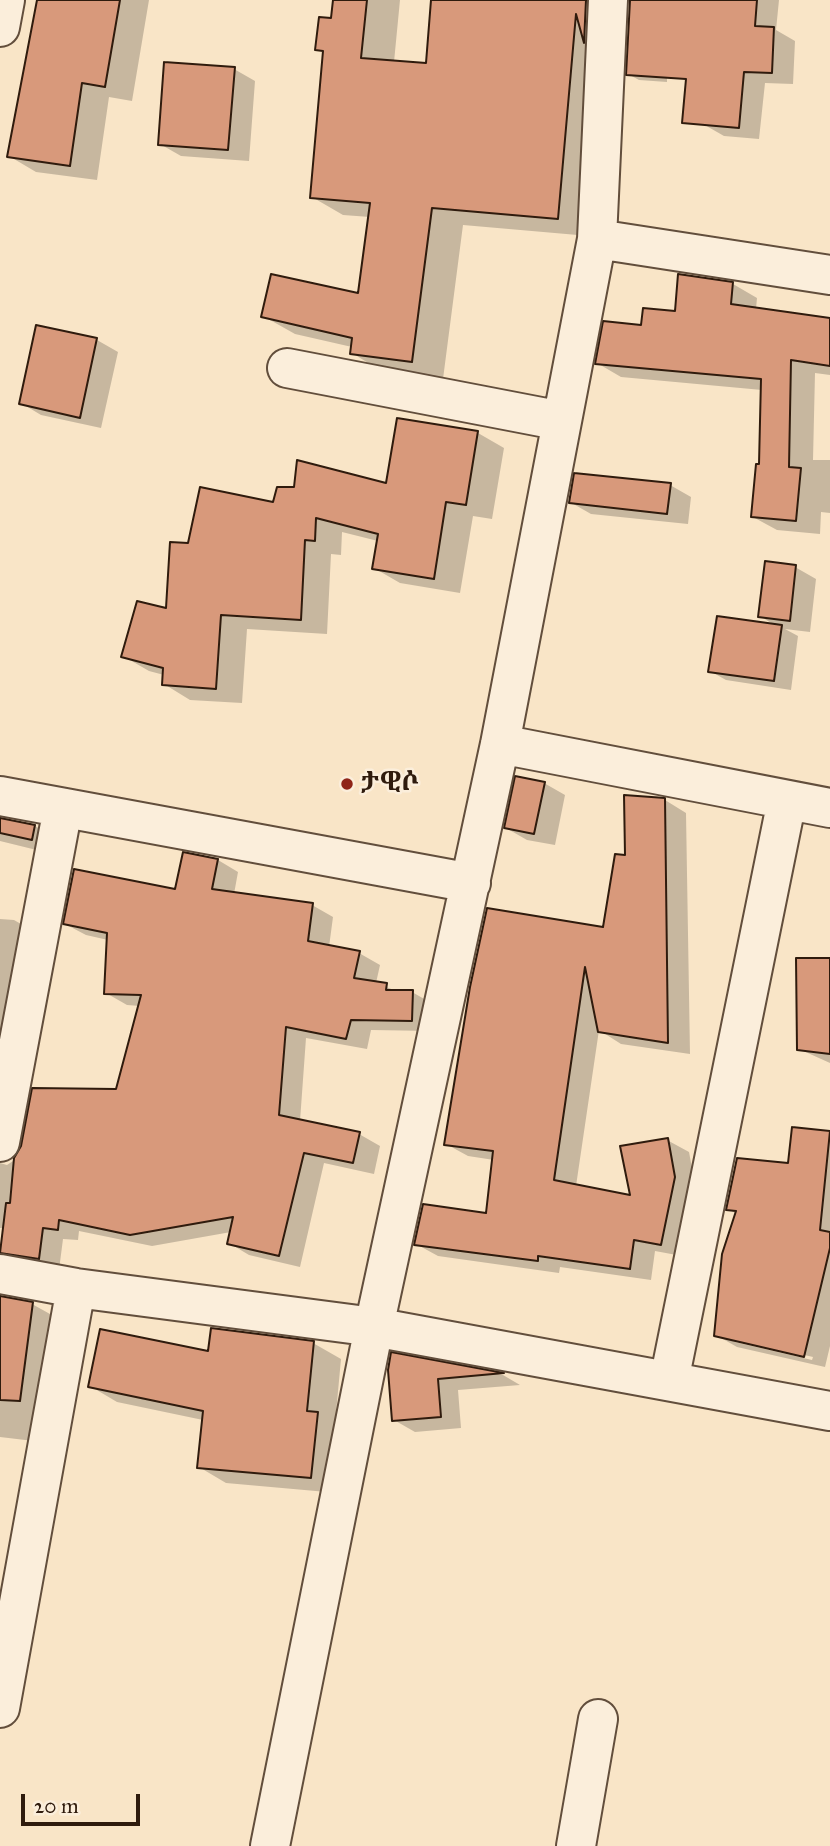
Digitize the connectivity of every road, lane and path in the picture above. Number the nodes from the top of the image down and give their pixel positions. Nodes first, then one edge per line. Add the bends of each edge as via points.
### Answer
1 (5, 0) edge
2 (608, 0) edge
3 (0, 27) edge
4 (597, 239) junction
5 (830, 275) edge
6 (287, 368) dead end
7 (562, 421) junction
8 (500, 744) junction
9 (0, 796) edge
10 (787, 800) junction
11 (63, 808) junction
12 (830, 808) edge
13 (471, 883) junction
14 (0, 1142) edge
15 (0, 1274) edge
16 (76, 1289) junction
17 (374, 1327) junction
18 (669, 1381) junction
19 (830, 1411) edge
20 (0, 1708) edge
21 (598, 1719) dead end
22 (270, 1846) edge
23 (576, 1846) edge

1 - 3 street
2 - 4 street
4 - 5 street
4 - 7 street
6 - 7 street
7 - 8 street
8 - 10 street
8 - 13 street
9 - 11 street
10 - 12 street
10 - 18 street
11 - 13 street
11 - 14 street
13 - 17 street
15 - 16 street
16 - 17 street
16 - 20 street
17 - 18 street
17 - 22 street
18 - 19 street
21 - 23 street

